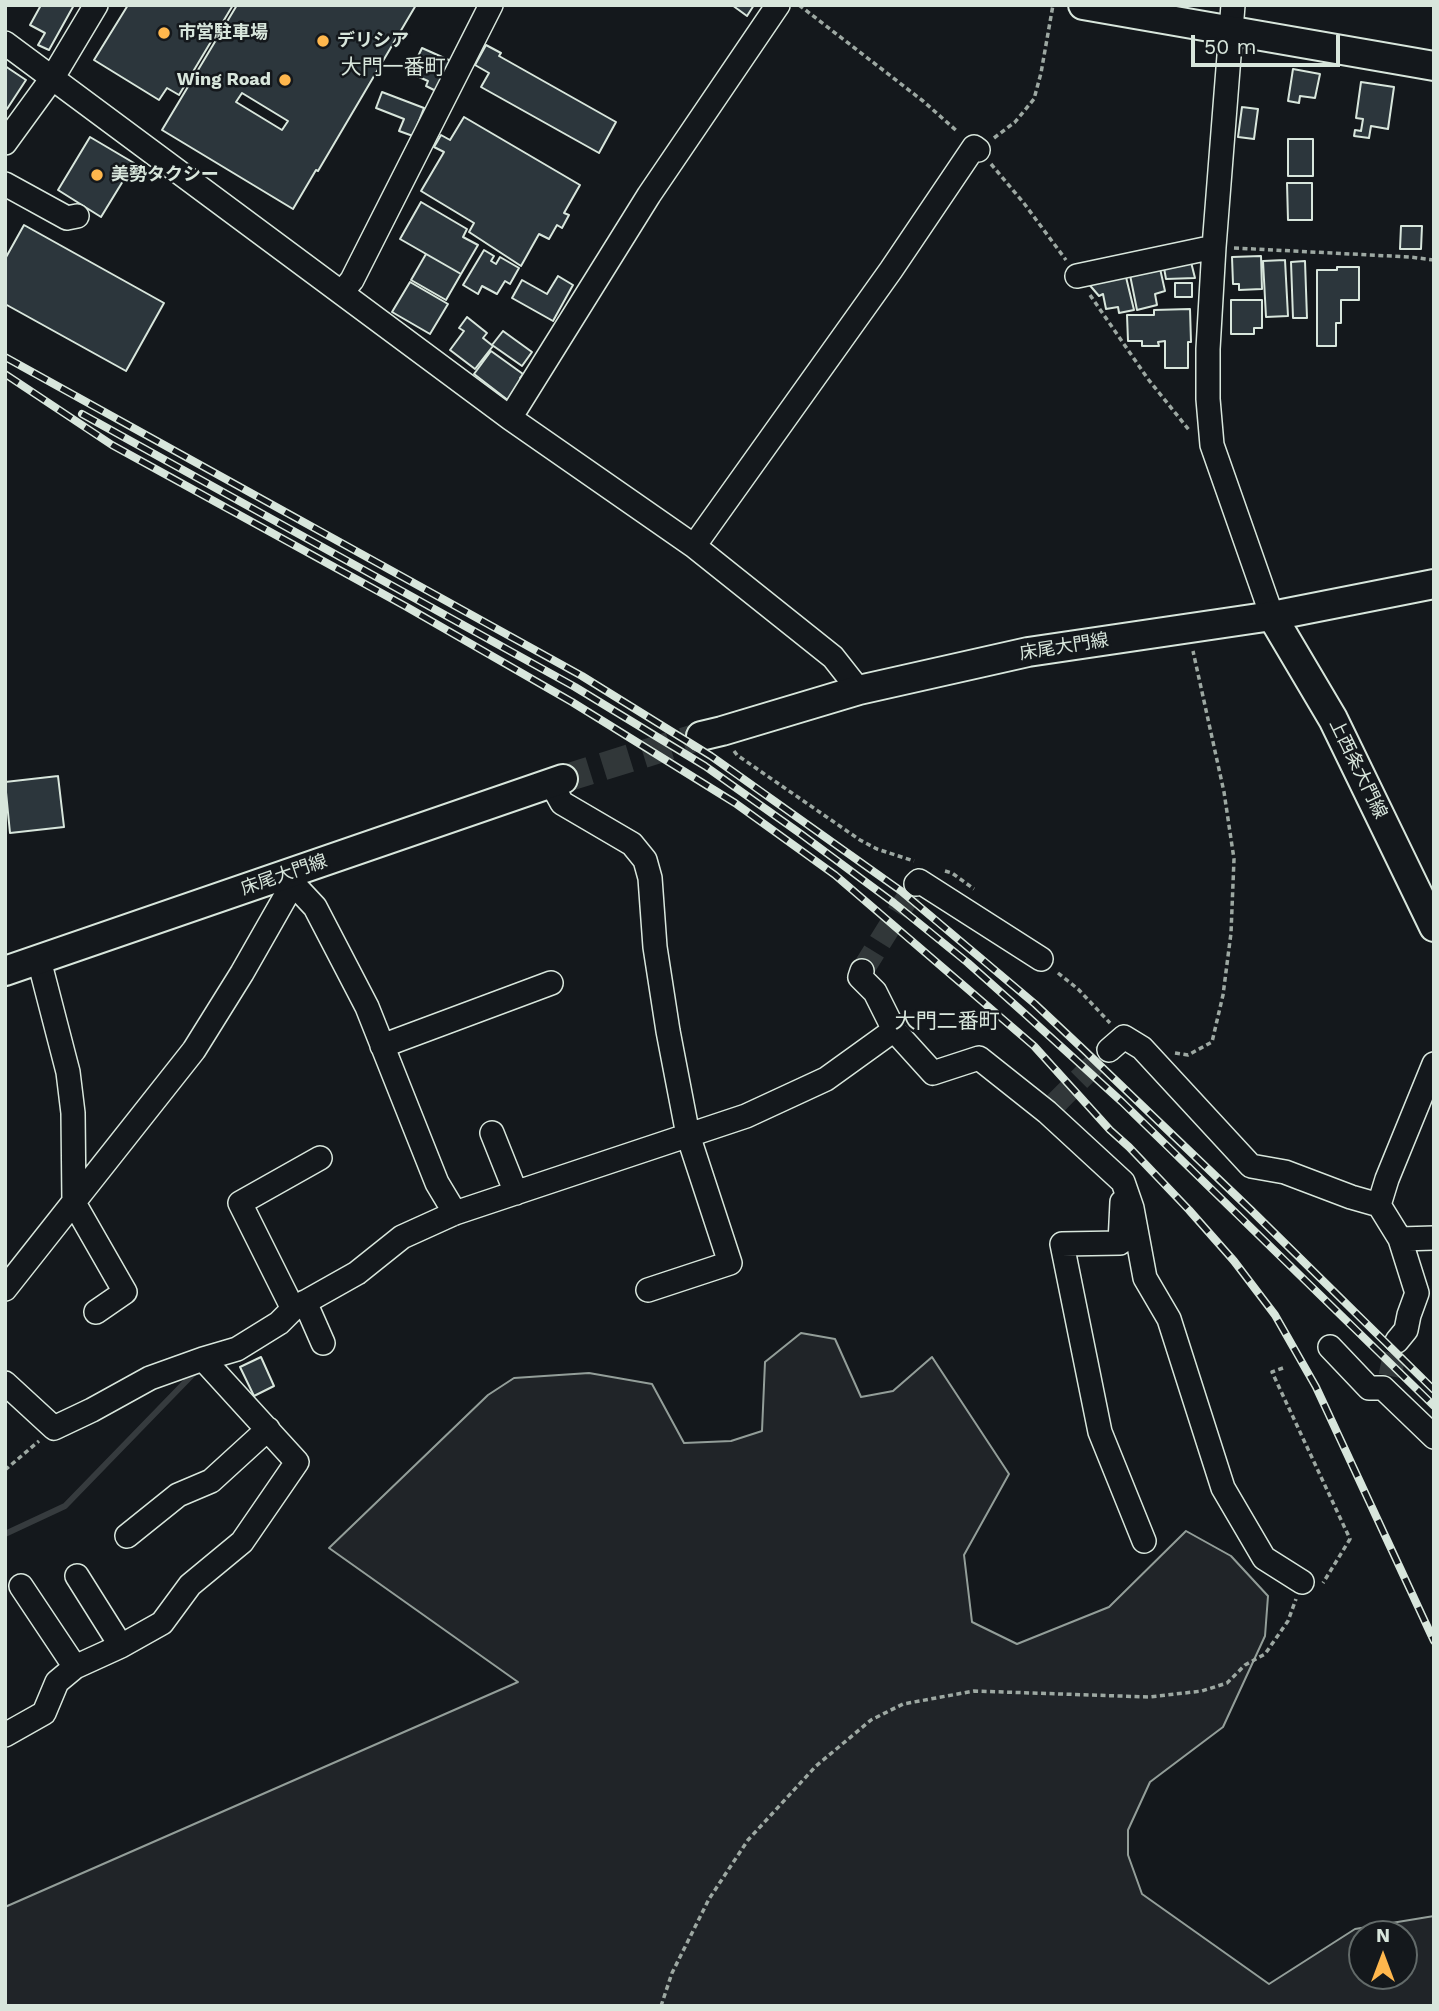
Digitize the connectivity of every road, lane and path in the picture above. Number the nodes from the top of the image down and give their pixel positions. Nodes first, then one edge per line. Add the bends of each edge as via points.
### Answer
1 (96, 5) edge
2 (491, 5) edge
3 (778, 5) edge
4 (799, 5) edge
5 (1053, 5) edge
6 (1083, 5) edge
7 (1232, 18) edge
8 (5, 43) edge
9 (1434, 66) edge
10 (53, 76) junction
11 (5, 143) edge
12 (976, 148) junction
13 (5, 184) edge
14 (77, 216) dead end
15 (1214, 247) junction
16 (1434, 260) edge
17 (1077, 276) junction
18 (342, 292) junction
19 (510, 418) junction
20 (1212, 445) junction
21 (694, 546) junction
22 (1434, 584) edge
23 (1272, 616) junction
24 (1188, 629) junction
25 (859, 690) junction
26 (711, 734) joint
27 (557, 781) joint
28 (915, 861) dead end
29 (939, 869) dead end
30 (285, 875) junction
31 (916, 884) dead end
32 (983, 895) dead end
33 (1434, 927) edge
34 (1041, 959) joint
35 (39, 960) junction
36 (5, 971) edge
37 (862, 971) dead end
38 (551, 983) dead end
39 (894, 1030) junction
40 (1125, 1045) junction
41 (382, 1046) junction
42 (1434, 1064) edge
43 (492, 1133) dead end
44 (688, 1135) junction
45 (320, 1158) dead end
46 (1123, 1182) junction
47 (516, 1193) junction
48 (74, 1203) junction
49 (1379, 1205) junction
50 (455, 1213) junction
51 (1434, 1238) edge
52 (1400, 1239) junction
53 (5, 1289) edge
54 (648, 1290) dead end
55 (1426, 1293) edge
56 (299, 1305) junction
57 (96, 1312) dead end
58 (1397, 1341) tunnel mouth
59 (323, 1343) dead end
60 (1330, 1347) dead end
61 (203, 1359) junction
62 (1283, 1368) dead end
63 (5, 1383) edge
64 (54, 1428) junction
65 (268, 1429) junction
66 (1434, 1437) edge
67 (5, 1470) edge
68 (127, 1536) dead end
69 (1144, 1541) dead end
70 (76, 1576) dead end
71 (1303, 1582) junction
72 (21, 1586) dead end
73 (121, 1646) junction
74 (75, 1667) junction
75 (5, 1735) edge
76 (661, 2006) edge

1 - 10 street
2 - 18 street
3 - 19 street via 649,195
4 - 12 path
5 - 12 path via 1034,99 1015,122
6 - 7 main road
7 - 9 main road
7 - 15 street
8 - 10 street
10 - 11 street
10 - 18 street
12 - 17 path
12 - 21 street
13 - 14 street via 67,218
15 - 16 path
15 - 17 street
15 - 20 street via 1208,349
17 - 20 path via 1147,379 1191,433
18 - 19 street
19 - 21 street
20 - 23 street
21 - 25 street via 833,657
22 - 23 main road, 床尾大門線
23 - 24 main road, 床尾大門線
23 - 33 main road, 上西条大門線 via 1333,719
24 - 25 main road, 床尾大門線 via 1028,652
24 - 40 path via 1234,859 1223,995 1212,1042 1188,1055
25 - 26 main road, 床尾大門線
26 - 28 path via 860,840
27 - 30 main road, 床尾大門線
27 - 44 street via 562,803 632,844 645,860 664,1007
29 - 32 path
30 - 35 main road, 床尾大門線
30 - 41 street via 315,906
30 - 48 street via 287,894 201,1039
31 - 34 street via 919,881
34 - 40 path via 1078,989
35 - 36 main road, 床尾大門線
35 - 48 street via 68,1072
37 - 39 street via 860,977 874,992
38 - 41 street
39 - 44 street via 826,1079 746,1116
39 - 46 street via 933,1073 979,1058 1051,1108
40 - 49 street via 1251,1166 1285,1172
41 - 50 street via 437,1183
42 - 49 street
43 - 47 street
44 - 47 street
44 - 54 street via 730,1263
45 - 56 street via 240,1203
46 - 69 street via 1120,1243 1062,1244 1100,1432
46 - 71 street via 1145,1278 1169,1319 1223,1488 1264,1558
47 - 50 street
48 - 53 street
48 - 57 street via 125,1292
49 - 52 street
50 - 56 street via 402,1237 357,1273
51 - 52 street
52 - 55 street
55 - 58 street
56 - 59 street
56 - 61 street via 237,1349
60 - 66 street via 1369,1388 1386,1382
61 - 64 street via 150,1378
61 - 65 street
62 - 71 path via 1272,1372 1350,1539 1324,1583
63 - 64 street
64 - 67 path
65 - 68 street via 211,1481 178,1495
65 - 73 street via 298,1462 242,1542 190,1585 162,1623
70 - 73 street
71 - 76 path via 1288,1621 1265,1654 1244,1665 1227,1682 1202,1691 1149,1697 974,1691 903,1704 871,1720 816,1766 748,1840 709,1899
72 - 74 street
73 - 74 street
74 - 75 street via 57,1682 44,1713

